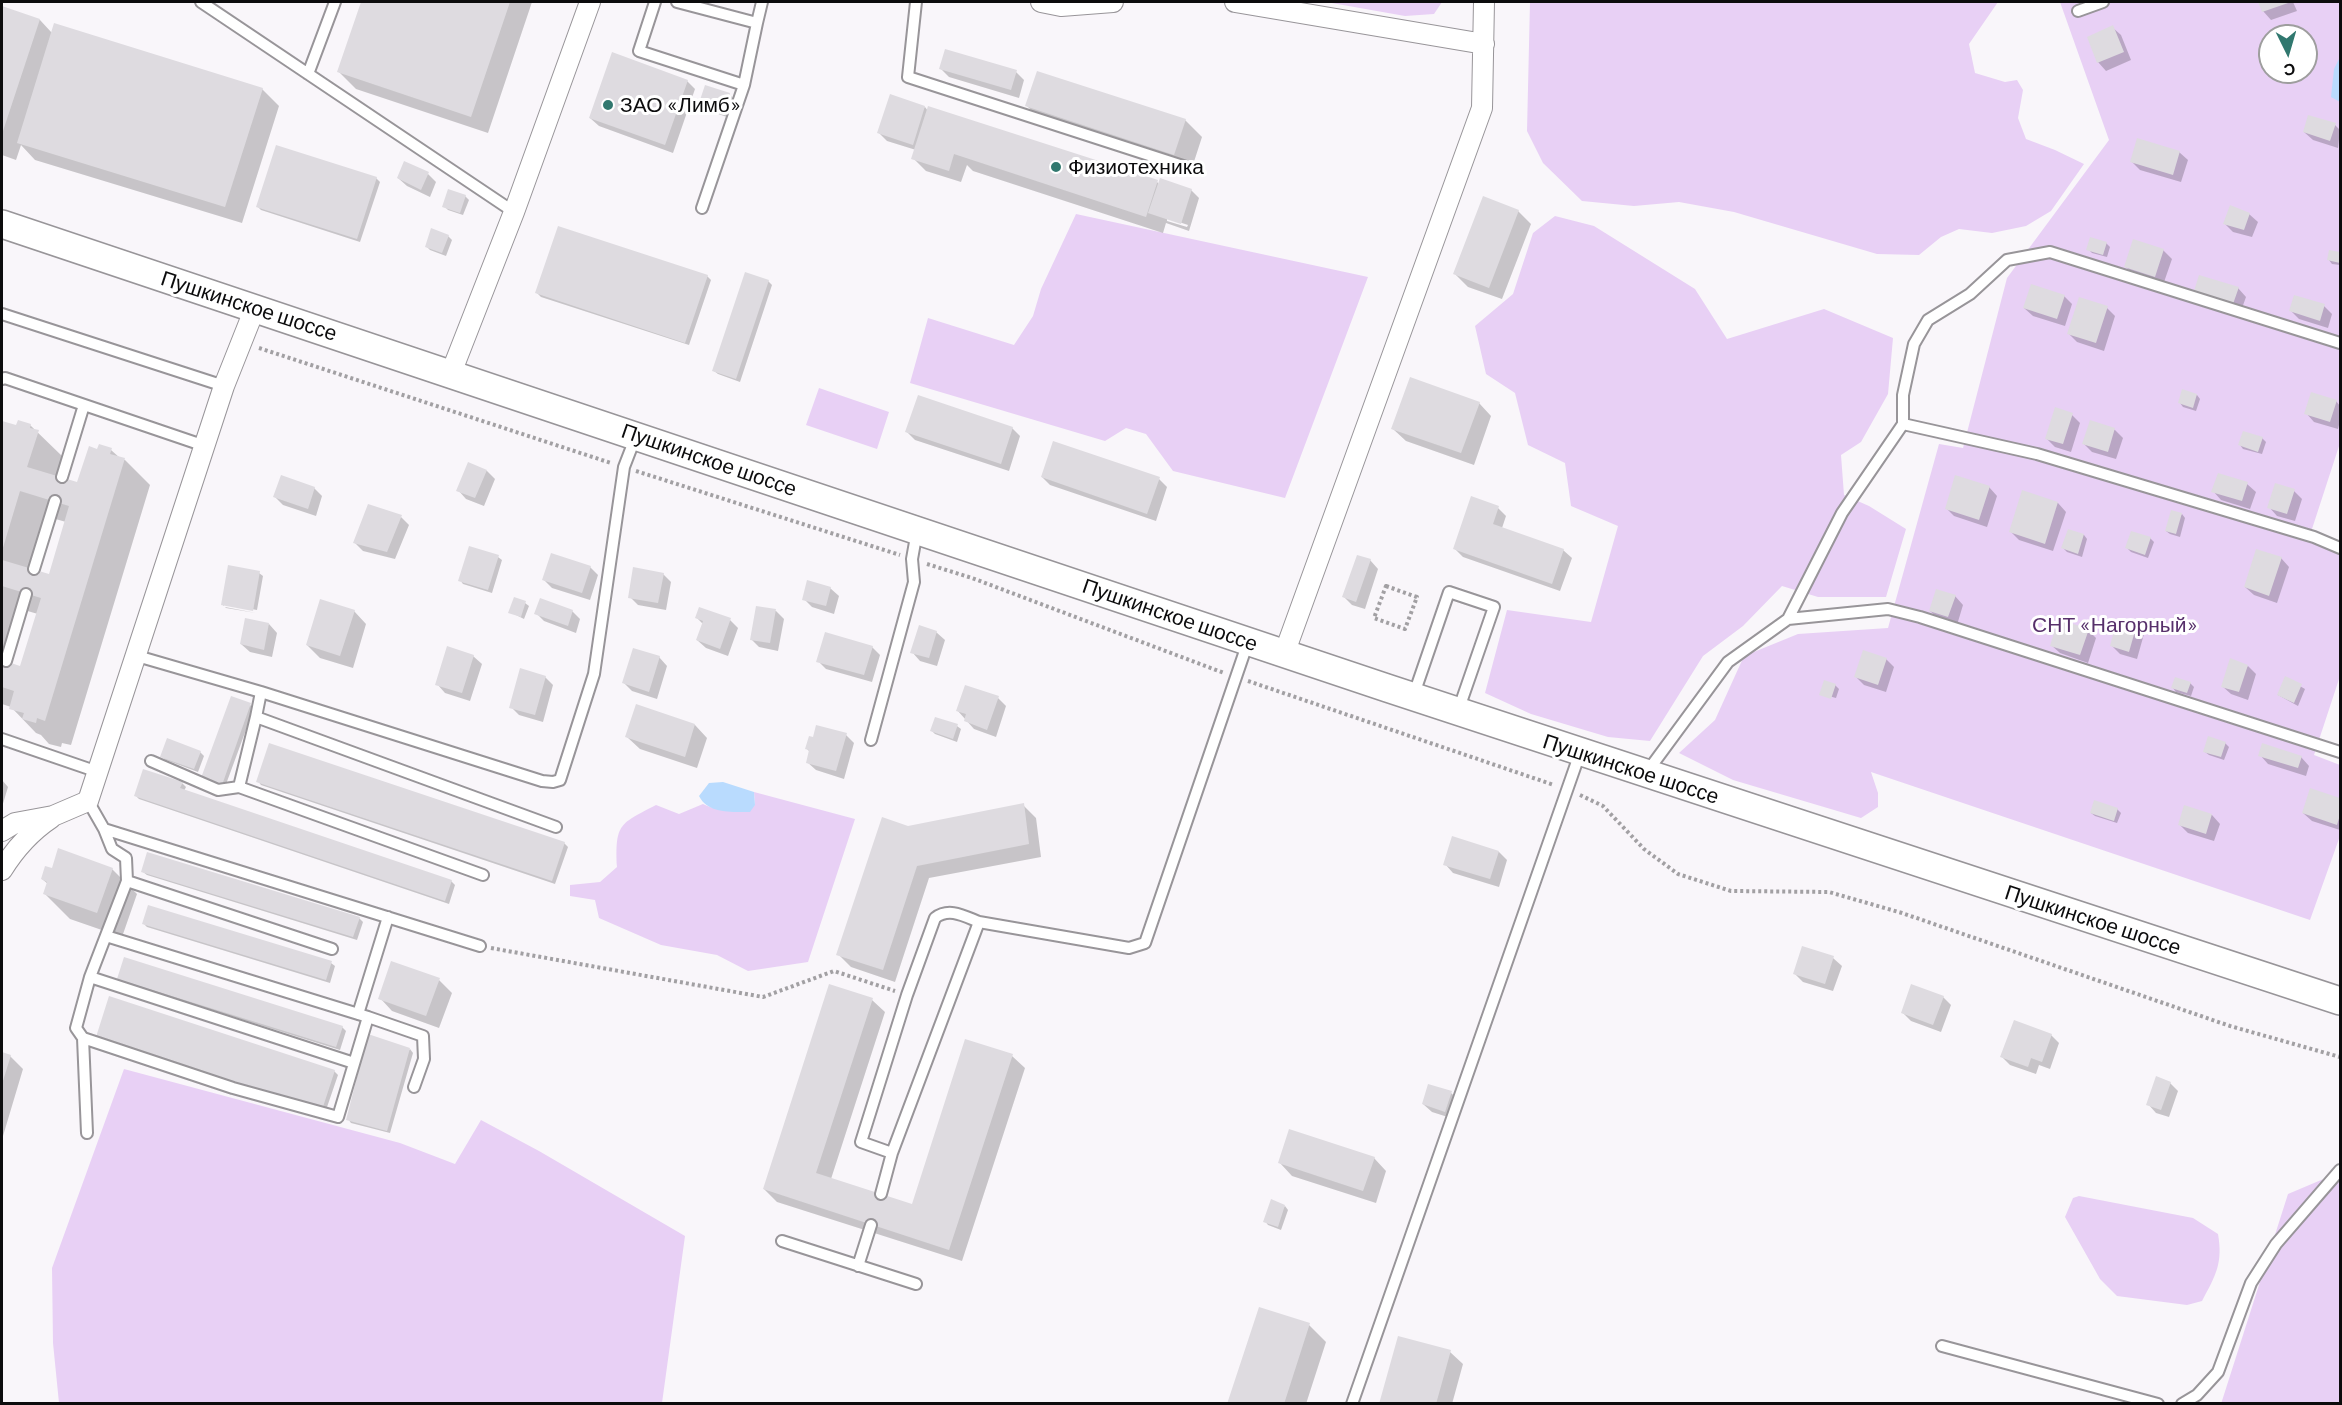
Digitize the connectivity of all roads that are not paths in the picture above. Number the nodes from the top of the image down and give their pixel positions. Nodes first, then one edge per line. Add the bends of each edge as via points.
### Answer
1 (201, 2) edge
2 (336, 2) edge
3 (590, 2) edge
4 (655, 2) edge
5 (676, 2) edge
6 (762, 2) edge
7 (916, 2) edge
8 (1041, 2) edge
9 (1113, 2) edge
10 (1235, 2) edge
11 (1484, 2) edge
12 (2103, 2) edge
13 (2078, 11) dead end
14 (757, 23) junction
15 (1484, 44) junction
16 (308, 74) junction
17 (744, 84) junction
18 (1186, 167) dead end
19 (702, 208) dead end
20 (514, 212) junction
21 (2, 224) edge
22 (255, 308) junction
23 (2, 314) edge
24 (2340, 344) edge
25 (451, 373) junction
26 (2, 379) edge
27 (224, 386) junction
28 (84, 405) junction
29 (1903, 424) junction
30 (636, 436) junction
31 (205, 446) junction
32 (62, 477) dead end
33 (55, 501) dead end
34 (917, 530) junction
35 (2340, 548) edge
36 (34, 569) dead end
37 (26, 594) dead end
38 (1788, 620) junction
39 (1248, 641) junction
40 (1284, 654) junction
41 (137, 656) junction
42 (6, 661) dead end
43 (261, 692) junction
44 (1413, 697) junction
45 (1458, 711) junction
46 (256, 717) junction
47 (2, 739) edge
48 (871, 740) dead end
49 (1580, 752) junction
50 (2340, 752) edge
51 (151, 761) dead end
52 (98, 772) junction
53 (1646, 774) junction
54 (239, 787) junction
55 (88, 801) junction
56 (53, 816) junction
57 (556, 827) dead end
58 (104, 828) junction
59 (2, 831) edge
60 (2, 870) edge
61 (483, 875) dead end
62 (127, 881) junction
63 (388, 917) junction
64 (979, 922) junction
65 (106, 936) junction
66 (480, 946) road end
67 (332, 949) dead end
68 (90, 977) junction
69 (2340, 1001) edge
70 (363, 1015) junction
71 (83, 1038) junction
72 (354, 1063) junction
73 (414, 1087) dead end
74 (87, 1133) dead end
75 (892, 1153) junction
76 (2340, 1170) edge
77 (881, 1194) dead end
78 (871, 1225) dead end
79 (782, 1241) dead end
80 (858, 1266) junction
81 (916, 1284) dead end
82 (1942, 1346) dead end
83 (1352, 1404) edge
84 (2158, 1404) edge
85 (2182, 1404) edge

1 - 16 lane
2 - 16 lane
3 - 20 street
4 - 17 lane via 639,51
5 - 14 lane
6 - 14 lane
7 - 18 lane via 908,77
8 - 9 street via 1061,6
10 - 15 street
11 - 15 street
12 - 13 lane
14 - 17 lane
15 - 40 street via 1482,108
16 - 20 lane
17 - 19 lane
20 - 25 street
21 - 22 main road, Пушкинское шоссе
22 - 25 main road, Пушкинское шоссе
22 - 27 street
23 - 27 lane
24 - 29 lane via 2050,252 2007,260 1970,294 1928,320 1914,344 1903,395
25 - 30 main road, Пушкинское шоссе
26 - 28 lane
27 - 31 street
28 - 31 lane
28 - 32 lane
29 - 35 lane via 2037,454
29 - 38 lane via 1842,513
30 - 34 main road, Пушкинское шоссе
30 - 43 lane via 624,467 594,674 560,780 542,781
31 - 41 street
33 - 36 lane
34 - 39 main road, Пушкинское шоссе
34 - 48 lane via 912,559 914,582
37 - 42 lane
38 - 50 lane via 1888,609
38 - 53 lane via 1728,662
39 - 40 main road, Пушкинское шоссе
39 - 64 lane via 1145,943 1129,948
40 - 44 main road, Пушкинское шоссе
41 - 43 lane
41 - 52 street
43 - 46 lane
44 - 45 main road, Пушкинское шоссе
44 - 45 lane via 1449,592 1494,607
45 - 49 main road, Пушкинское шоссе
46 - 54 lane
46 - 57 lane
47 - 52 lane
49 - 53 main road, Пушкинское шоссе
49 - 83 lane
51 - 54 lane via 218,790
52 - 55 street
53 - 69 main road, Пушкинское шоссе
54 - 61 lane
55 - 56 street
55 - 58 lane
56 - 59 street via 15,823
56 - 60 street via 28,836
58 - 62 lane via 112,849 126,858
58 - 63 lane
62 - 65 lane
62 - 67 lane
63 - 66 lane
63 - 70 lane
64 - 75 lane
64 - 75 lane via 957,912 941,913 934,918 861,1142
65 - 68 lane
65 - 70 lane
68 - 71 lane via 76,1028
68 - 72 lane
70 - 72 lane
70 - 73 lane via 423,1036 423,1059
71 - 72 lane via 233,1088 338,1117
71 - 74 lane
75 - 77 lane
76 - 85 lane via 2276,1244 2251,1283 2218,1372 2197,1395
78 - 80 lane
79 - 80 lane
80 - 81 lane
82 - 84 lane

